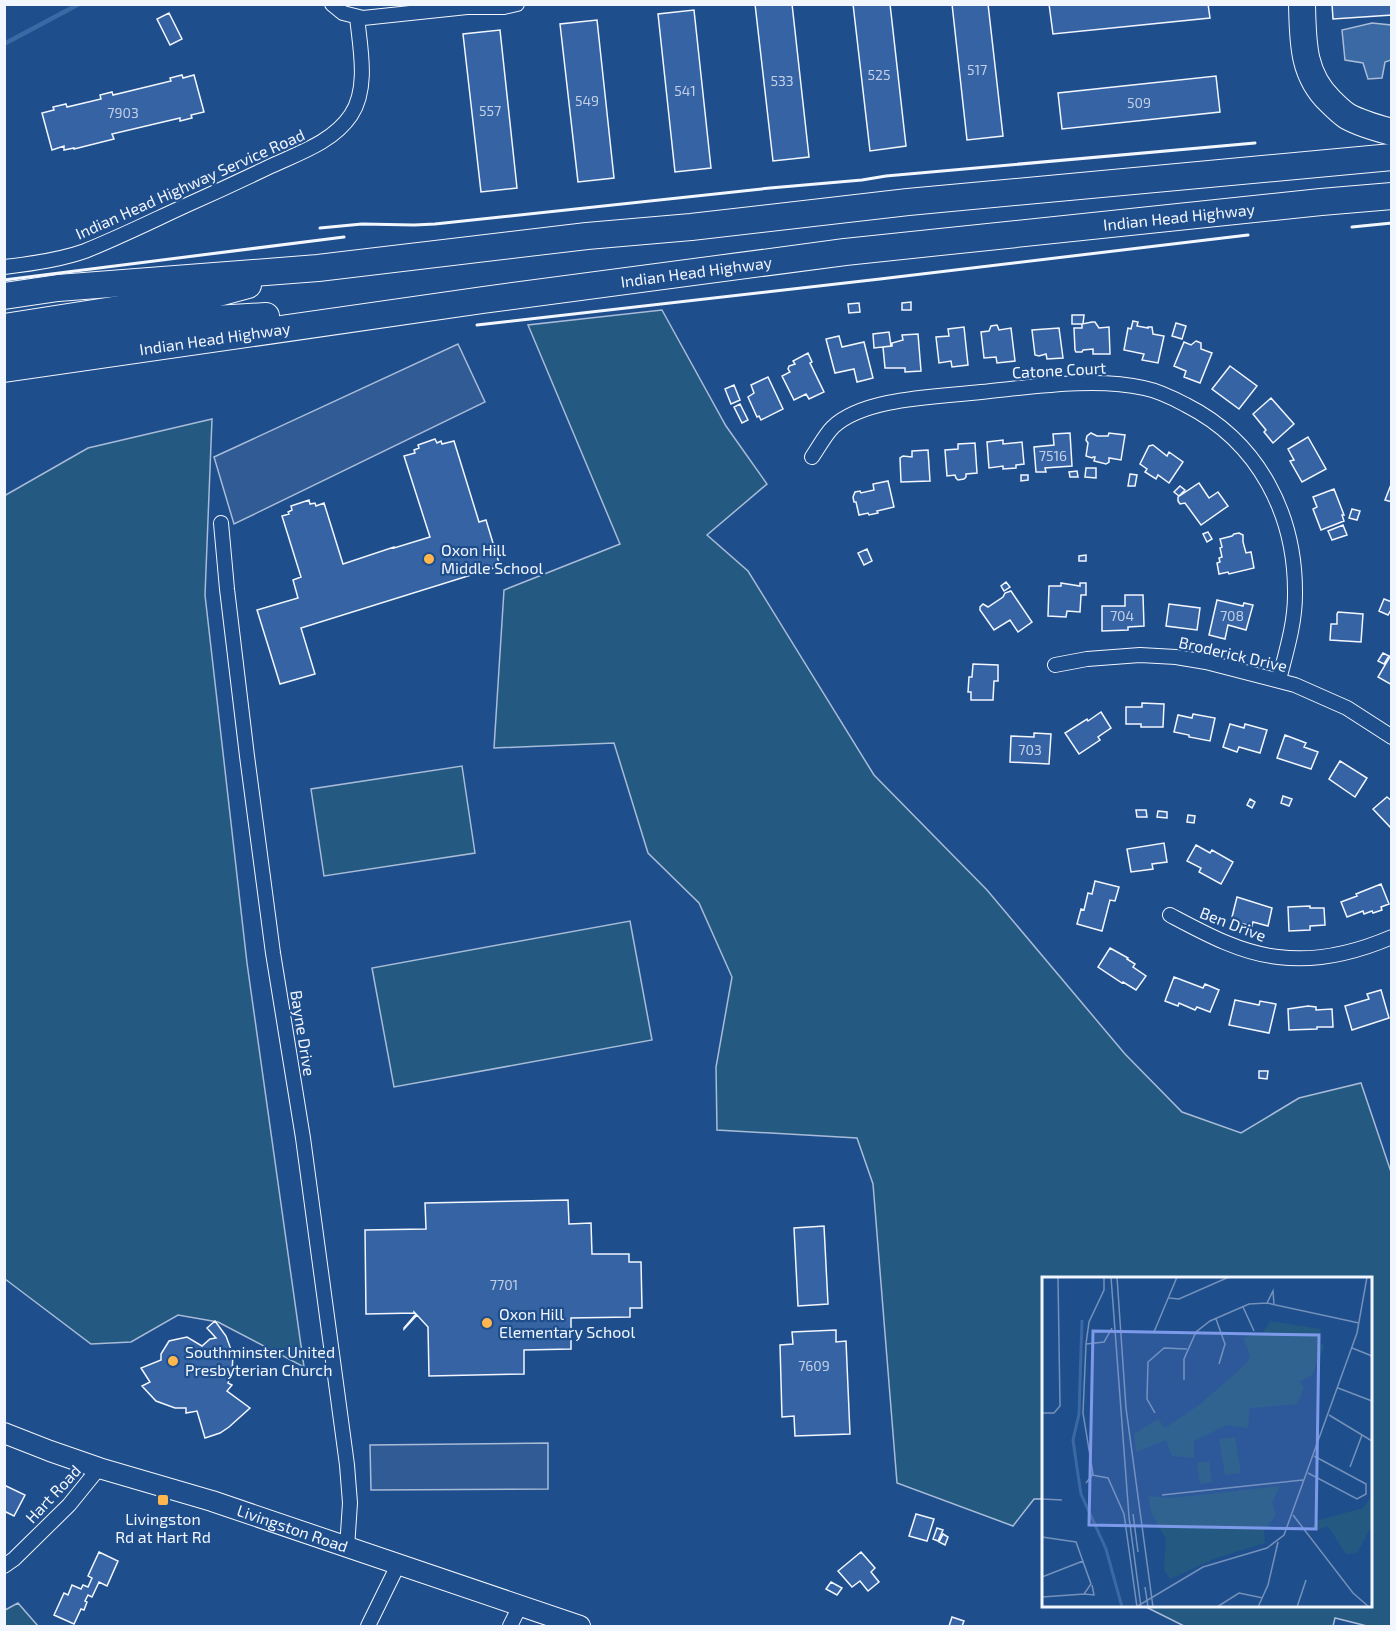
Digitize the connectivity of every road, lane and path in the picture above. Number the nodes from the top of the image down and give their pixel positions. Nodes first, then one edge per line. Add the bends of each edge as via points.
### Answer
1 (332, 4) edge
2 (517, 4) edge
3 (1302, 4) edge
4 (357, 17) junction
5 (1392, 132) edge
6 (1392, 158) edge
7 (1392, 196) edge
8 (4, 267) edge
9 (318, 267) junction
10 (4, 296) edge
11 (483, 300) junction
12 (4, 327) edge
13 (4, 345) edge
14 (4, 369) edge
15 (812, 457) dead end
16 (221, 524) dead end
17 (1055, 665) dead end
18 (1279, 680) junction
19 (1392, 737) edge
20 (1170, 915) dead end
21 (1392, 937) edge
22 (4, 1432) edge
23 (99, 1468) junction
24 (348, 1548) junction
25 (398, 1565) junction
26 (4, 1566) edge
27 (520, 1606) junction
28 (368, 1626) edge
29 (510, 1626) edge
30 (580, 1626) edge

1 - 4 street
2 - 4 street
3 - 5 highway via 1306,58 1322,93 1347,116
4 - 8 street, Indian Head Highway Service Road via 362,78 358,97 351,115 326,139 83,251
6 - 9 highway via 908,202
7 - 11 highway, Indian Head Highway via 845,252
9 - 10 highway
9 - 12 highway via 215,294
11 - 13 highway via 215,319
11 - 14 highway, Indian Head Highway
15 - 18 street, Catone Court via 833,427 848,416 874,406 914,399 1094,383 1145,388 1176,400 1226,430 1250,455 1283,514 1292,547 1295,597
16 - 24 street, Bayne Drive via 273,953 303,1138 347,1465
17 - 18 street, Broderick Drive via 1107,657 1176,657
18 - 19 street, Broderick Drive via 1347,708
20 - 21 street, Ben Drive via 1234,946 1278,957 1330,956
22 - 23 main road, Livingston Road
23 - 24 main road, Livingston Road
23 - 26 street, Hart Road via 69,1505
24 - 25 main road, Livingston Road
25 - 27 main road, Livingston Road
25 - 28 street
27 - 29 street
27 - 30 main road, Livingston Road

